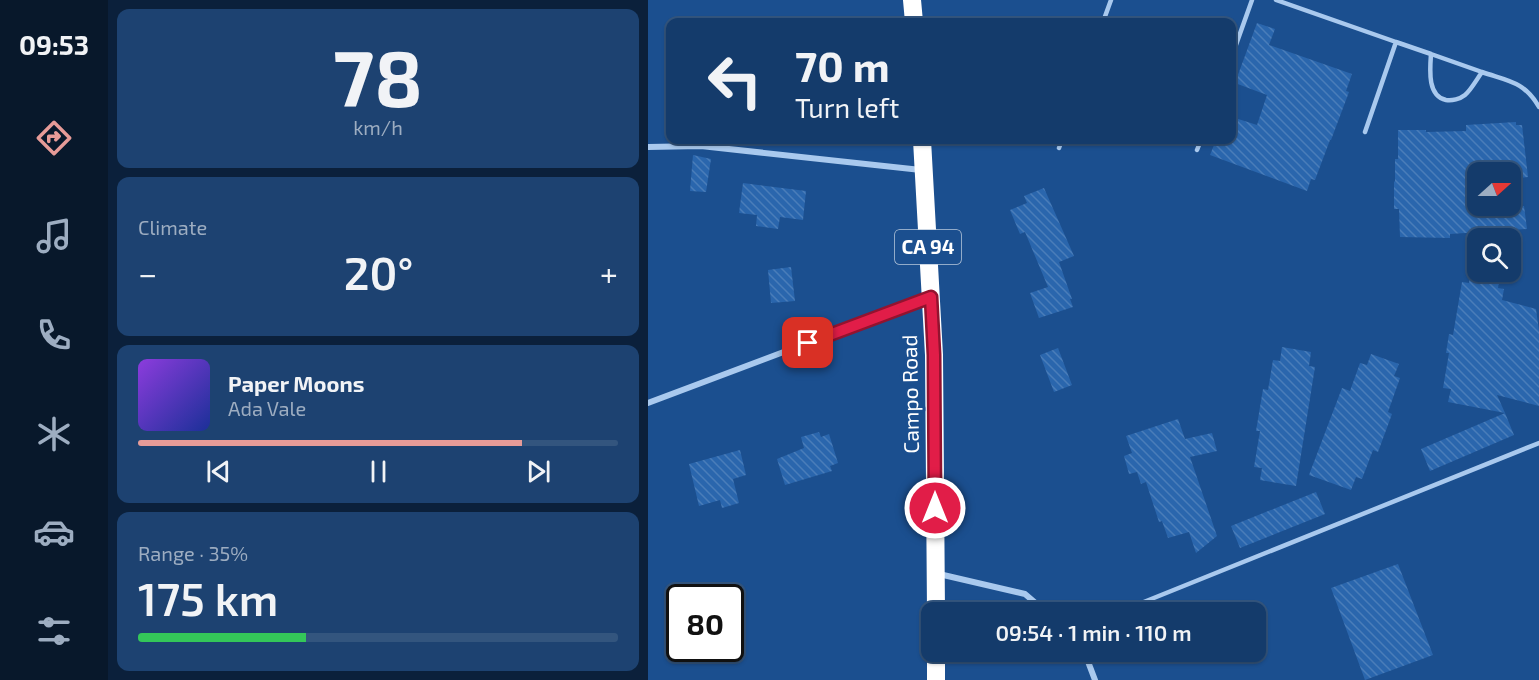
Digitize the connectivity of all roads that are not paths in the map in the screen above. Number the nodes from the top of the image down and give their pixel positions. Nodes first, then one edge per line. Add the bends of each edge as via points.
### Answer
1 (912, 0) edge
2 (1111, 0) edge
3 (1252, 0) edge
4 (1276, 0) edge
5 (914, 18) edge
6 (1104, 18) edge
7 (1396, 42) junction
8 (1236, 45) edge
9 (1431, 54) junction
10 (1482, 72) junction
11 (1539, 107) edge
12 (1365, 132) dead end
13 (922, 144) edge
14 (1060, 144) edge
15 (1199, 144) edge
16 (648, 147) edge
17 (1059, 148) dead end
18 (1197, 150) dead end
19 (925, 171) junction
20 (931, 297) junction
21 (648, 403) edge
22 (1539, 442) edge
23 (936, 573) junction
24 (936, 602) edge
25 (1034, 602) edge
26 (1144, 602) edge
27 (936, 662) edge
28 (1088, 662) edge
29 (936, 680) edge
30 (1095, 680) edge

1 - 5 highway
2 - 6 lane
3 - 8 lane
4 - 7 lane
7 - 9 lane
7 - 12 lane
9 - 10 lane
9 - 10 lane via 1429,73 1433,90 1442,99 1465,95
10 - 11 lane via 1522,86
13 - 19 highway, Campo Road / CA 94
14 - 17 lane
15 - 18 lane
16 - 19 street via 701,146
19 - 20 highway, Campo Road / CA 94
20 - 21 street
20 - 23 highway, Campo Road / CA 94
22 - 26 lane
23 - 24 highway, Campo Road / CA 94
23 - 25 street via 1025,594
27 - 29 highway
28 - 30 street

